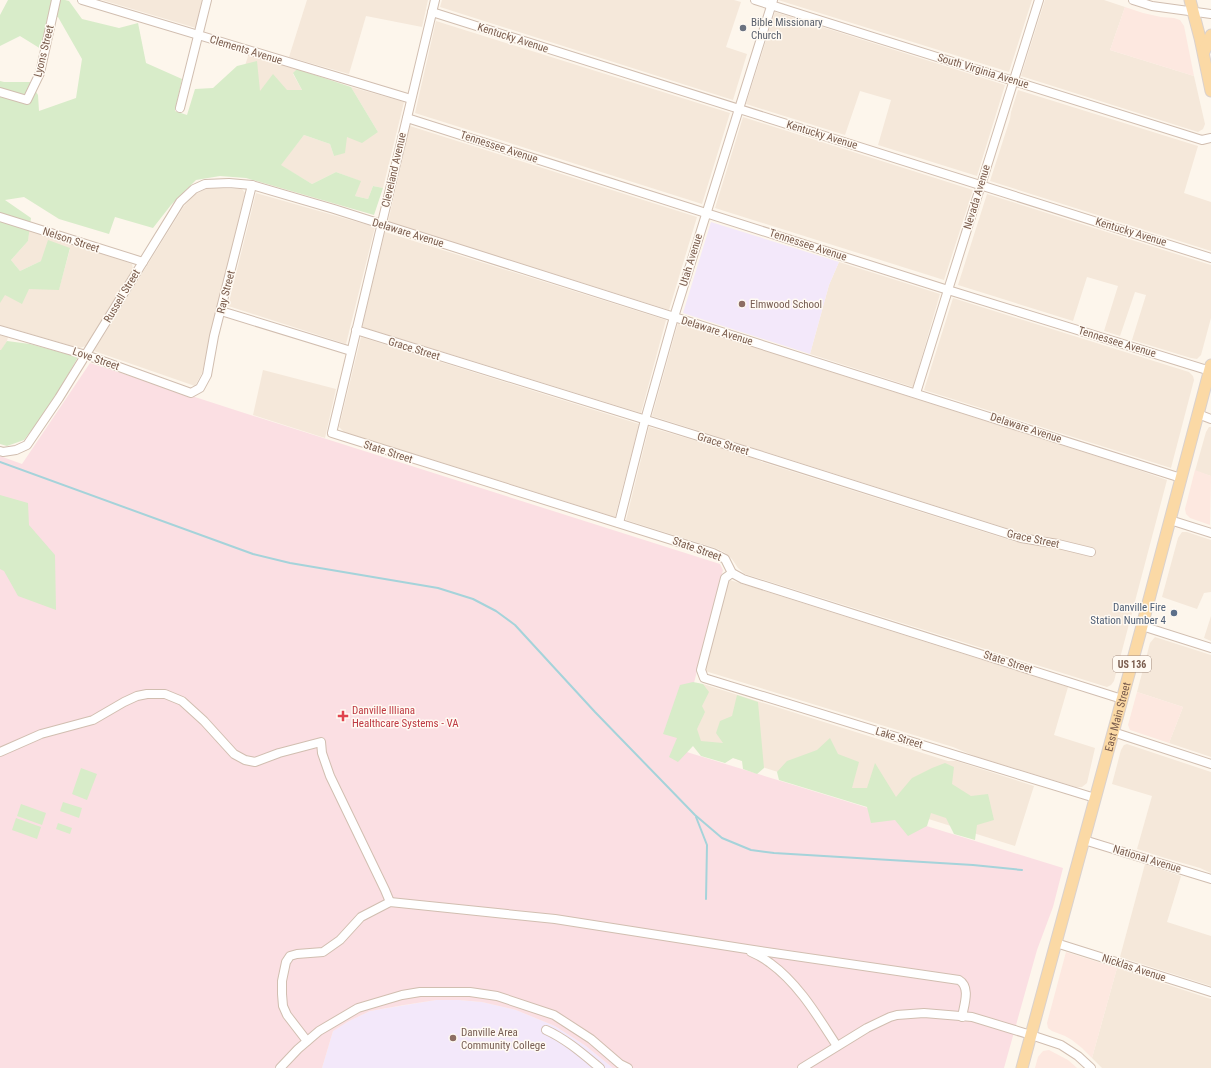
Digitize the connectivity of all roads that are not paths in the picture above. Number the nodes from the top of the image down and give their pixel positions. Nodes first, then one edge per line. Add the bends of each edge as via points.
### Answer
1 (56, 0) edge
2 (82, 0) edge
3 (207, 0) edge
4 (435, 0) edge
5 (755, 0) edge
6 (1038, 0) edge
7 (1133, 0) edge
8 (1190, 0) edge
9 (772, 3) edge
10 (1193, 11) junction
11 (432, 12) junction
12 (1211, 14) edge
13 (198, 35) junction
14 (1211, 35) edge
15 (1204, 52) junction
16 (1014, 81) junction
17 (1211, 91) edge
18 (0, 92) edge
19 (411, 99) junction
20 (180, 108) dead end
21 (739, 109) junction
22 (407, 118) junction
23 (1211, 138) edge
24 (252, 185) junction
25 (981, 185) junction
26 (706, 213) junction
27 (0, 217) edge
28 (381, 224) junction
29 (1211, 258) edge
30 (142, 262) junction
31 (948, 290) junction
32 (221, 311) junction
33 (674, 317) junction
34 (0, 330) edge
35 (356, 330) junction
36 (351, 351) junction
37 (86, 355) junction
38 (1210, 368) edge
39 (191, 393) joint
40 (916, 394) junction
41 (1198, 414) junction
42 (1211, 419) edge
43 (645, 420) junction
44 (332, 433) joint
45 (0, 451) edge
46 (1181, 478) junction
47 (1170, 520) junction
48 (619, 523) junction
49 (1211, 533) edge
50 (1091, 552) dead end
51 (732, 573) junction
52 (1142, 626) junction
53 (1211, 648) edge
54 (1122, 699) junction
55 (1113, 732) junction
56 (0, 752) edge
57 (1211, 764) edge
58 (1095, 798) junction
59 (1084, 840) junction
60 (1211, 879) edge
61 (390, 902) junction
62 (1056, 943) junction
63 (747, 949) junction
64 (1211, 992) edge
65 (962, 1017) junction
66 (546, 1030) dead end
67 (1031, 1035) junction
68 (307, 1041) junction
69 (837, 1046) junction
70 (280, 1068) edge
71 (600, 1068) edge
72 (628, 1068) edge
73 (802, 1068) edge
74 (1022, 1068) edge
75 (1091, 1068) edge

1 - 18 street, Lyons Street via 40,73 27,100
2 - 13 street, Clements Avenue
3 - 13 street
4 - 11 street, Cleveland Avenue
5 - 9 street, South Virginia Avenue
6 - 16 street, Nevada Avenue
7 - 10 street via 1152,6
8 - 10 main road
9 - 16 street, South Virginia Avenue
9 - 21 street, Utah Avenue
10 - 12 street
10 - 15 main road
11 - 19 street, Cleveland Avenue
11 - 21 street, Kentucky Avenue
13 - 19 street, Clements Avenue
13 - 20 street
14 - 15 main road
15 - 17 main road
16 - 23 street, South Virginia Avenue via 1202,140
16 - 25 street, Nevada Avenue
19 - 22 street, Cleveland Avenue
21 - 25 street, Kentucky Avenue
21 - 26 street, Utah Avenue
22 - 26 street, Tennessee Avenue
22 - 28 street, Cleveland Avenue
24 - 28 street, Delaware Avenue
24 - 30 street, Russell Street via 218,183 205,184 194,189 180,202
24 - 32 street, Ray Street
25 - 29 street, Kentucky Avenue
25 - 31 street, Nevada Avenue
26 - 31 street, Tennessee Avenue
26 - 33 street, Utah Avenue
27 - 30 street, Nelson Street
28 - 33 street, Delaware Avenue
28 - 35 street, Cleveland Avenue
30 - 37 street, Russell Street
31 - 38 street, Tennessee Avenue
31 - 40 street, Nevada Avenue
32 - 36 street
32 - 39 street, Ray Street via 207,375 200,388
33 - 40 street, Delaware Avenue
33 - 43 street, Utah Avenue
34 - 37 street, Love Street
35 - 36 street, Cleveland Avenue
35 - 43 street, Grace Street
36 - 44 street, Cleveland Avenue
37 - 39 street, Love Street
37 - 45 street, Russell Street via 27,445 16,450
38 - 41 main road, East Main Street / US 136
40 - 46 street, Delaware Avenue
41 - 42 street
41 - 46 main road, East Main Street / US 136
43 - 48 street, Utah Avenue
43 - 50 street, Grace Street via 1021,538
44 - 48 street, State Street
46 - 47 main road, East Main Street / US 136
47 - 49 street
47 - 52 main road, East Main Street / US 136
48 - 51 street, State Street via 713,553 725,559
51 - 54 street, State Street via 743,579
51 - 58 street, Lake Street via 725,578 701,670 704,678
52 - 53 street
52 - 54 main road, East Main Street / US 136
54 - 55 main road, East Main Street / US 136
55 - 57 street
55 - 58 main road, East Main Street / US 136
56 - 61 street via 40,734 93,720 124,702 147,694 165,694 182,701 234,754 245,760 255,762 321,742 330,776
58 - 59 main road, East Main Street / US 136
59 - 60 street, National Avenue
59 - 62 main road, East Main Street / US 136
61 - 63 street via 555,919
61 - 68 street via 361,917 340,940 323,952 297,954 290,956 286,962 282,981 283,1006
62 - 64 street, Nicklas Avenue
62 - 67 main road, East Main Street / US 136
63 - 65 street via 959,980 966,988
63 - 69 street via 770,963 791,982
65 - 67 street via 972,1017
65 - 69 street via 924,1013 890,1017
66 - 71 street via 578,1050
67 - 74 main road, East Main Street / US 136
67 - 75 street via 1061,1045
68 - 70 street
68 - 72 street via 358,1008 420,992 470,992 497,996 554,1015 591,1039
69 - 73 street

